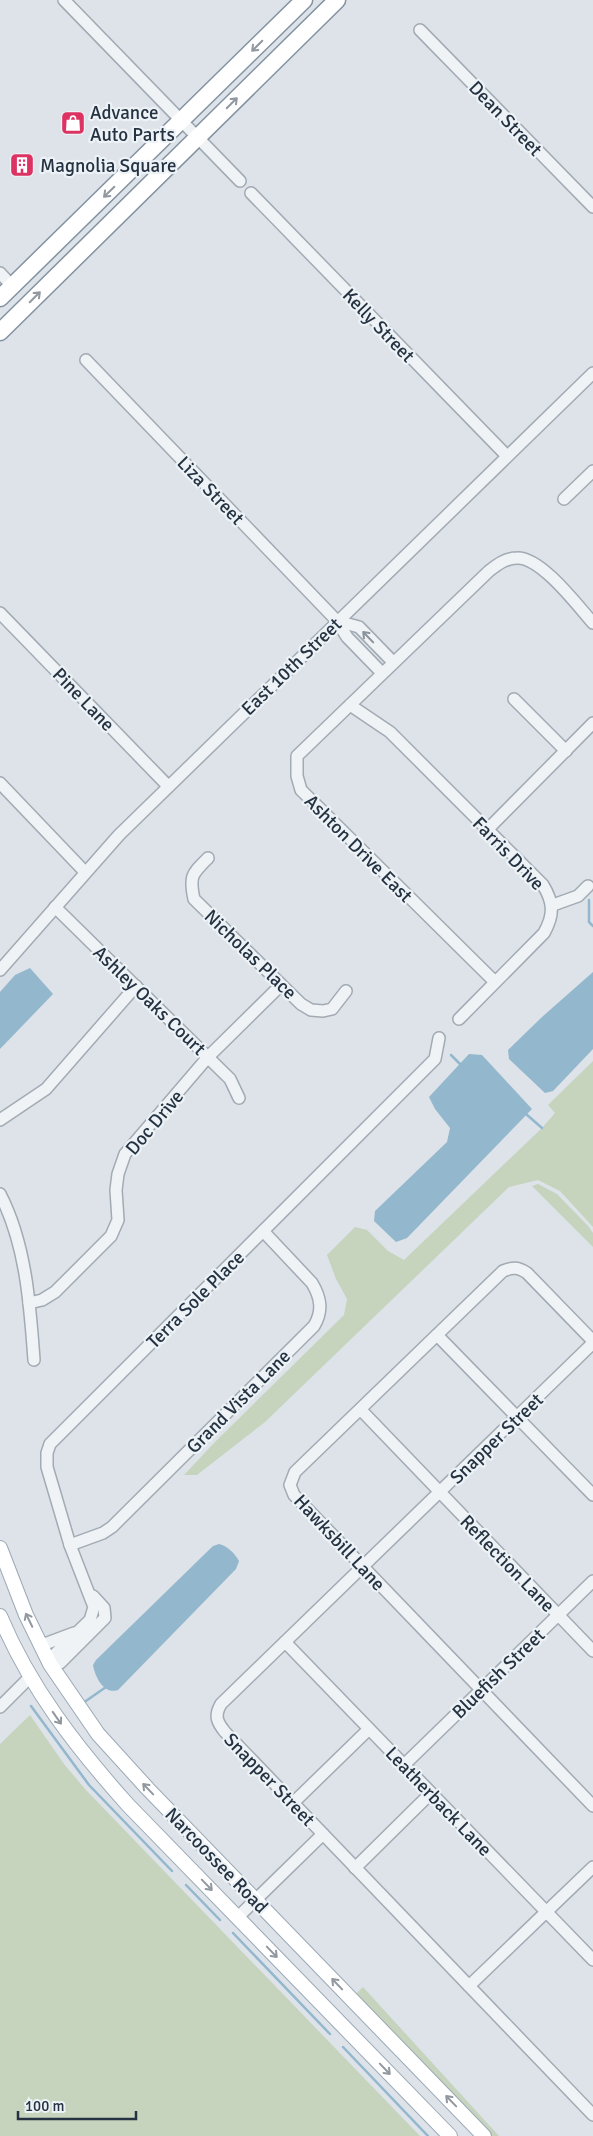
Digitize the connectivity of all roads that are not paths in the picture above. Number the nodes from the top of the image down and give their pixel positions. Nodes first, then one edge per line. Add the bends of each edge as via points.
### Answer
1 (64, 0) edge
2 (304, 0) edge
3 (337, 0) edge
4 (420, 30) dead end
5 (181, 121) junction
6 (197, 138) junction
7 (240, 181) dead end
8 (251, 193) dead end
9 (593, 207) edge
10 (0, 273) edge
11 (12, 286) junction
12 (0, 298) edge
13 (0, 321) edge
14 (0, 332) edge
15 (86, 360) dead end
16 (593, 372) edge
17 (507, 456) junction
18 (593, 471) edge
19 (564, 498) dead end
20 (0, 612) edge
21 (337, 621) junction
22 (593, 622) edge
23 (393, 662) junction
24 (382, 673) junction
25 (514, 699) dead end
26 (350, 705) junction
27 (593, 723) edge
28 (566, 751) junction
29 (0, 783) edge
30 (168, 786) junction
31 (487, 830) junction
32 (208, 858) dead end
33 (85, 872) junction
34 (588, 886) dead end
35 (553, 906) junction
36 (56, 907) junction
37 (0, 970) edge
38 (495, 982) junction
39 (280, 985) junction
40 (136, 986) junction
41 (346, 990) dead end
42 (459, 1018) dead end
43 (439, 1038) dead end
44 (208, 1057) junction
45 (239, 1098) dead end
46 (0, 1120) edge
47 (0, 1194) edge
48 (263, 1231) junction
49 (29, 1303) junction
50 (438, 1335) junction
51 (593, 1342) edge
52 (34, 1360) dead end
53 (361, 1410) junction
54 (517, 1417) junction
55 (440, 1492) junction
56 (593, 1496) edge
57 (70, 1545) junction
58 (0, 1548) edge
59 (362, 1566) junction
60 (593, 1581) edge
61 (90, 1593) junction
62 (558, 1615) junction
63 (0, 1616) edge
64 (76, 1632) junction
65 (285, 1642) junction
66 (42, 1645) junction
67 (593, 1651) edge
68 (50, 1664) junction
69 (30, 1677) junction
70 (481, 1690) junction
71 (0, 1707) edge
72 (369, 1729) junction
73 (404, 1764) junction
74 (431, 1793) junction
75 (293, 1804) junction
76 (593, 1806) edge
77 (323, 1834) junction
78 (593, 1867) edge
79 (355, 1868) junction
80 (256, 1900) junction
81 (546, 1912) junction
82 (238, 1917) junction
83 (593, 1960) edge
84 (469, 1986) junction
85 (593, 2115) edge
86 (450, 2136) edge
87 (484, 2136) edge

1 - 5 street
2 -> 5 highway
6 -> 3 highway
4 - 9 street, Dean Street
5 - 6 street
5 -> 11 highway
6 - 7 street
14 -> 6 highway
8 - 17 street, Kelly Street
10 - 11 street
11 - 12 highway
11 - 13 highway via 9,312
15 - 21 street, Liza Street
16 - 17 street, East 10th Street
17 - 21 street, East 10th Street
18 - 19 street
20 - 30 street, Pine Lane
23 -> 21 street via 359,628
21 - 24 street, Liza Street via 347,637
21 - 30 street, East 10th Street
22 - 23 street, Ashton Drive East via 543,569 531,560 517,558 501,562 489,570
23 - 24 street, Ashton Drive East
24 - 26 street, Ashton Drive East
25 - 28 street
26 - 31 street, Farris Drive via 390,732
26 - 38 street, Ashton Drive East via 296,756 301,790
27 - 28 street
28 - 31 street
29 - 33 street
30 - 33 street, East 10th Street
31 - 35 street, Farris Drive via 543,885
32 - 39 street, Nicholas Place via 193,872 190,883 194,899
33 - 36 street, East 10th Street
34 - 35 street via 578,896
35 - 38 street, Farris Drive via 552,919 544,933
36 - 37 street, East 10th Street
36 - 40 street, Ashley Oaks Court
38 - 42 street, Farris Drive
39 - 41 street, Nicholas Place via 301,1004 323,1011 332,1009
39 - 44 street, Doc Drive
40 - 44 street, Ashley Oaks Court
40 - 46 street via 46,1089
43 - 48 street, Terra Sole Place via 436,1059
44 - 45 street, Ashley Oaks Court via 230,1079
44 - 49 street, Doc Drive via 125,1154 117,1182 118,1220 111,1236 55,1292
47 - 49 street via 20,1254
48 - 57 street, Terra Sole Place via 50,1444 47,1467
48 - 57 street, Grand Vista Lane via 316,1288 320,1308 314,1326 112,1527
49 - 52 street
50 - 51 street, Hawksbill Lane via 503,1271 511,1267 527,1273
50 - 53 street, Hawksbill Lane
50 - 54 street
51 - 54 street, Snapper Street
53 - 55 street, Reflection Lane
53 - 59 street, Hawksbill Lane via 295,1472 290,1485 294,1495
54 - 55 street, Snapper Street
54 - 56 street
55 - 59 street, Snapper Street
55 - 62 street, Reflection Lane
57 - 61 street, Terra Sole Place via 83,1583
66 -> 58 main road, Narcoossee Road
59 - 65 street, Snapper Street
59 - 70 street, Hawksbill Lane
60 - 62 street, Bluefish Street
61 - 64 street, Terra Sole Place via 93,1613
61 - 68 street, Terra Sole Place via 104,1608 105,1618 60,1663
62 - 67 street, Reflection Lane
62 - 70 street, Bluefish Street
63 - 69 main road, Narcoossee Road
64 - 66 street, Terra Sole Place
64 - 68 street, Terra Sole Place
65 - 72 street, Leatherback Lane
65 - 75 street, Snapper Street via 221,1704 216,1717 225,1732
66 - 68 main road, Narcoossee Road
68 - 69 main road
80 -> 68 main road, Narcoossee Road via 119,1759
69 - 71 street
69 -> 82 main road, Narcoossee Road via 101,1775
70 - 73 street, Bluefish Street
70 - 76 street, Hawksbill Lane
72 - 73 street, Leatherback Lane
72 - 75 street
73 - 74 street, Leatherback Lane
74 - 79 street
74 - 81 street, Leatherback Lane
75 - 77 street, Snapper Street
77 - 79 street, Snapper Street
77 - 80 street
78 - 81 street
79 - 84 street, Snapper Street
80 - 82 street
87 -> 80 main road, Narcoossee Road
81 - 83 street, Leatherback Lane
81 - 84 street
82 -> 86 main road, Narcoossee Road
84 - 85 street, Snapper Street

